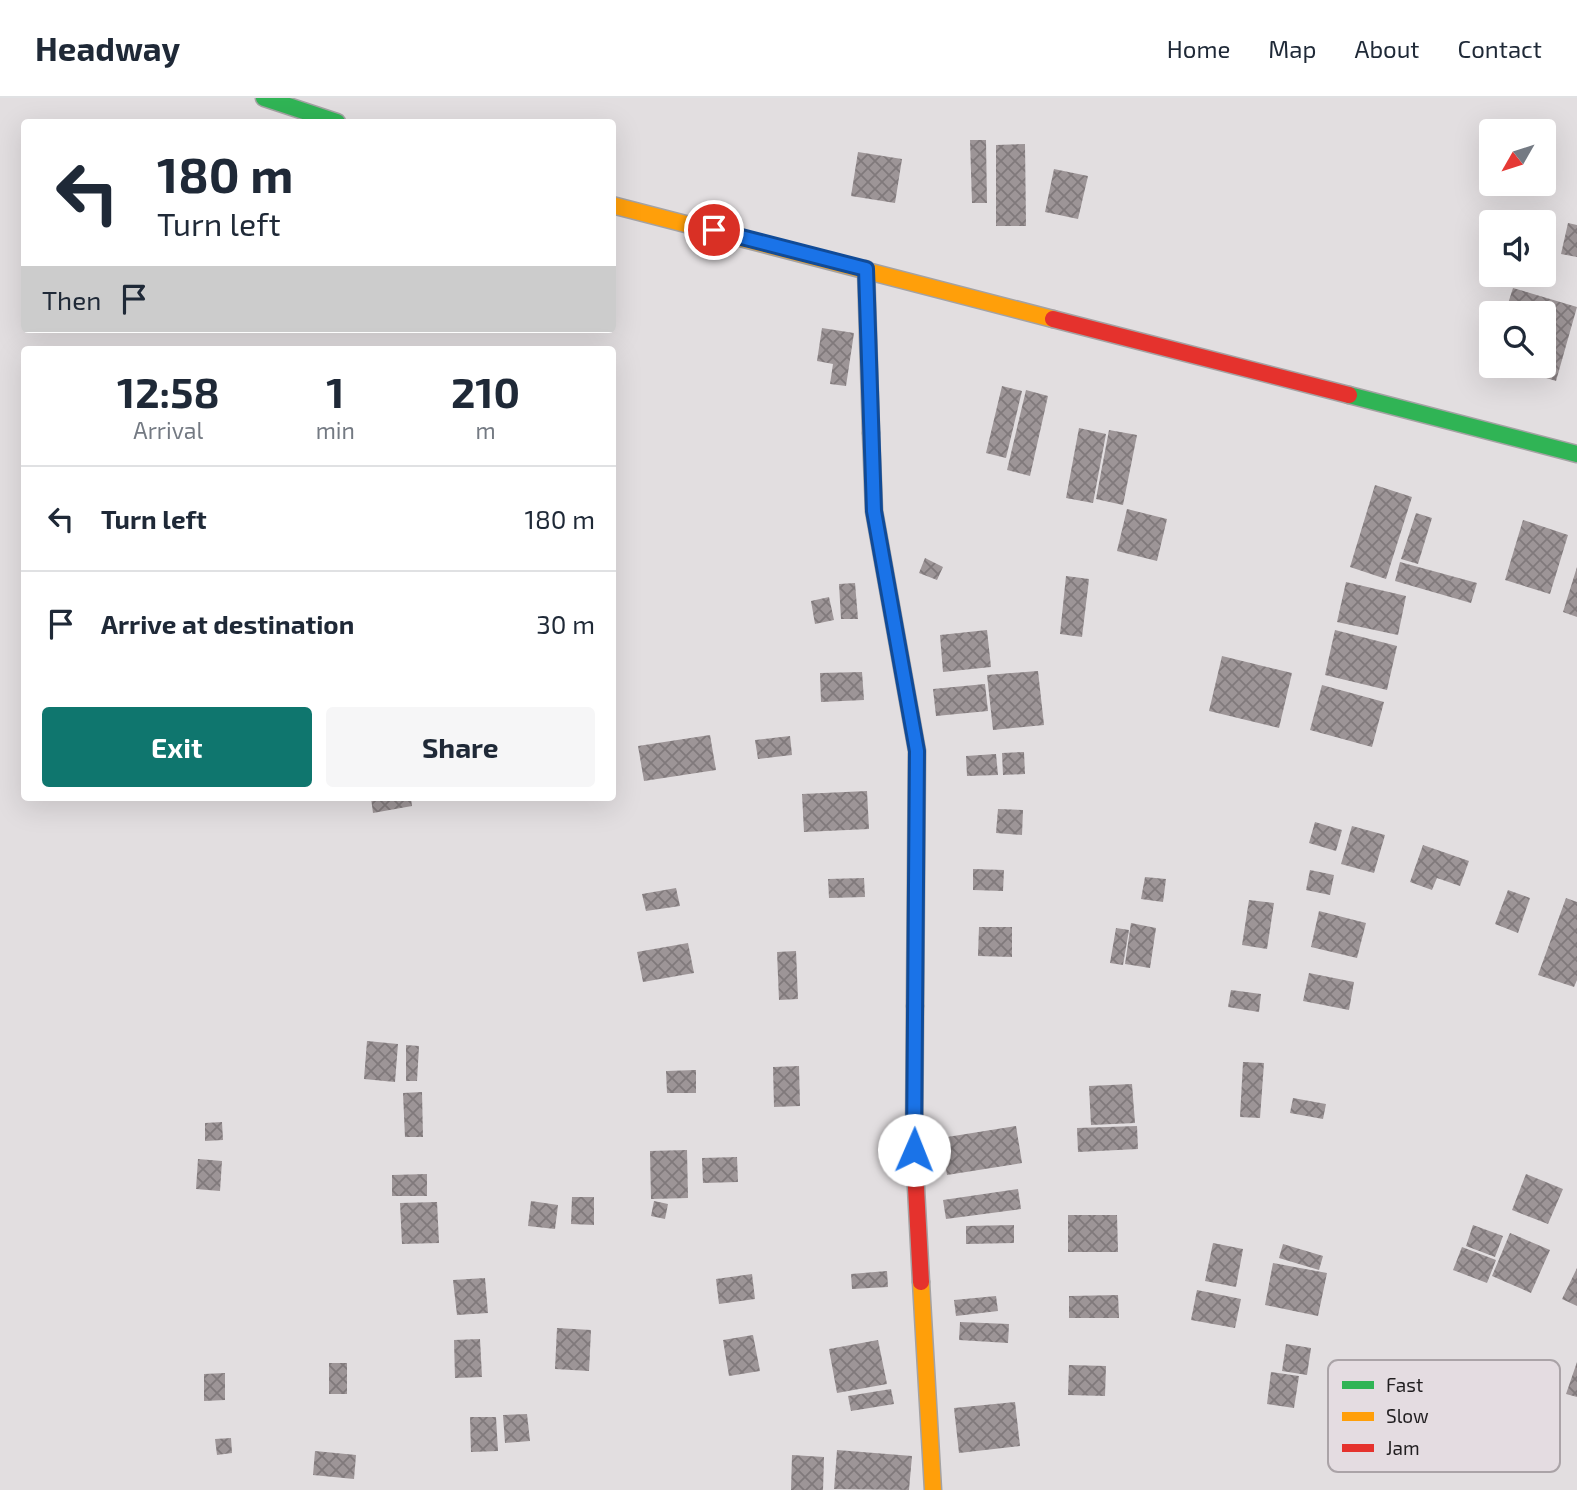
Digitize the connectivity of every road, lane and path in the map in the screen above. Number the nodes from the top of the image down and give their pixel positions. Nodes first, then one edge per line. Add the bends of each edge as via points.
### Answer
1 (264, 98) edge
2 (328, 119) edge
3 (616, 206) edge
4 (866, 269) junction
5 (1577, 454) edge
6 (933, 1490) edge

1 - 2 main road
3 - 4 main road
4 - 5 main road
4 - 6 main road via 874,511 917,751 914,1150

